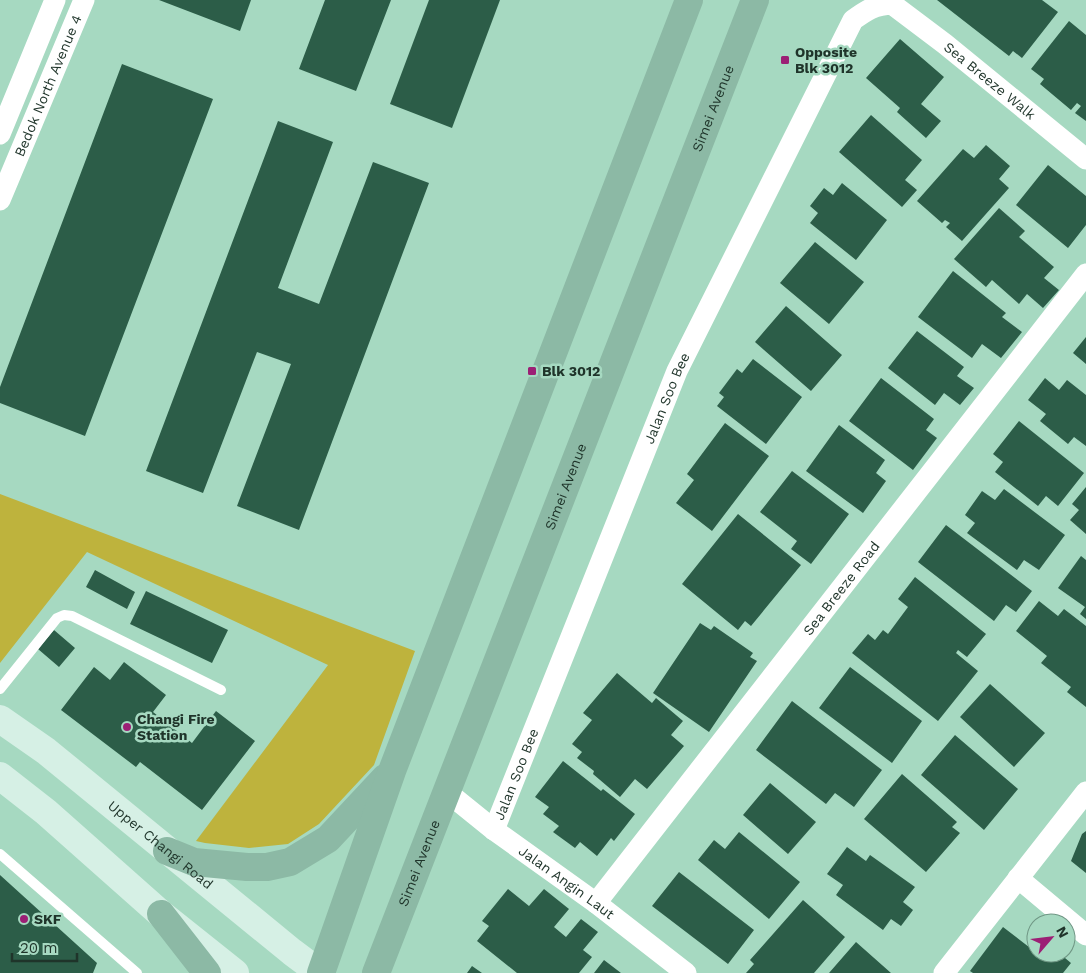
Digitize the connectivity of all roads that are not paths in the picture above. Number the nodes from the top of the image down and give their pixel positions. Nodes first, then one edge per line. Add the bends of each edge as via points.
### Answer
1 (55, 0) edge
2 (84, 0) edge
3 (690, 0) edge
4 (755, 0) edge
5 (892, 4) joint
6 (0, 134) edge
7 (1086, 160) edge
8 (0, 200) edge
9 (1086, 274) edge
10 (0, 689) edge
11 (221, 690) dead end
12 (0, 719) edge
13 (392, 771) junction
14 (0, 776) edge
15 (447, 792) junction
16 (1086, 792) edge
17 (494, 830) junction
18 (167, 851) junction
19 (0, 854) edge
20 (1018, 878) junction
21 (596, 902) junction
22 (161, 914) junction
23 (1086, 935) edge
24 (136, 973) edge
25 (207, 973) edge
26 (236, 973) edge
27 (320, 973) edge
28 (376, 973) edge
29 (686, 973) edge
30 (944, 973) edge

1 - 6 street, Bedok North Avenue 4
2 - 8 street, Bedok North Avenue 4
3 - 13 main road
4 - 15 main road, Simei Avenue
5 - 7 street, Sea Breeze Walk
5 - 17 street, Jalan Soo Bee via 868,9 853,20 676,371
9 - 21 street, Sea Breeze Road
10 - 11 lane via 57,618 64,615 72,616
12 - 18 street, Upper Changi Road via 46,752
13 - 18 main road via 328,839 290,862 247,867 194,862
13 - 27 main road
14 - 22 street via 46,812
15 - 17 street, Jalan Angin Laut
15 - 28 main road, Simei Avenue
16 - 20 street
17 - 21 street, Jalan Angin Laut
18 - 27 street, Upper Changi Road
19 - 24 lane
20 - 23 street
20 - 30 street
21 - 29 street, Jalan Angin Laut
22 - 25 main road
22 - 26 street

